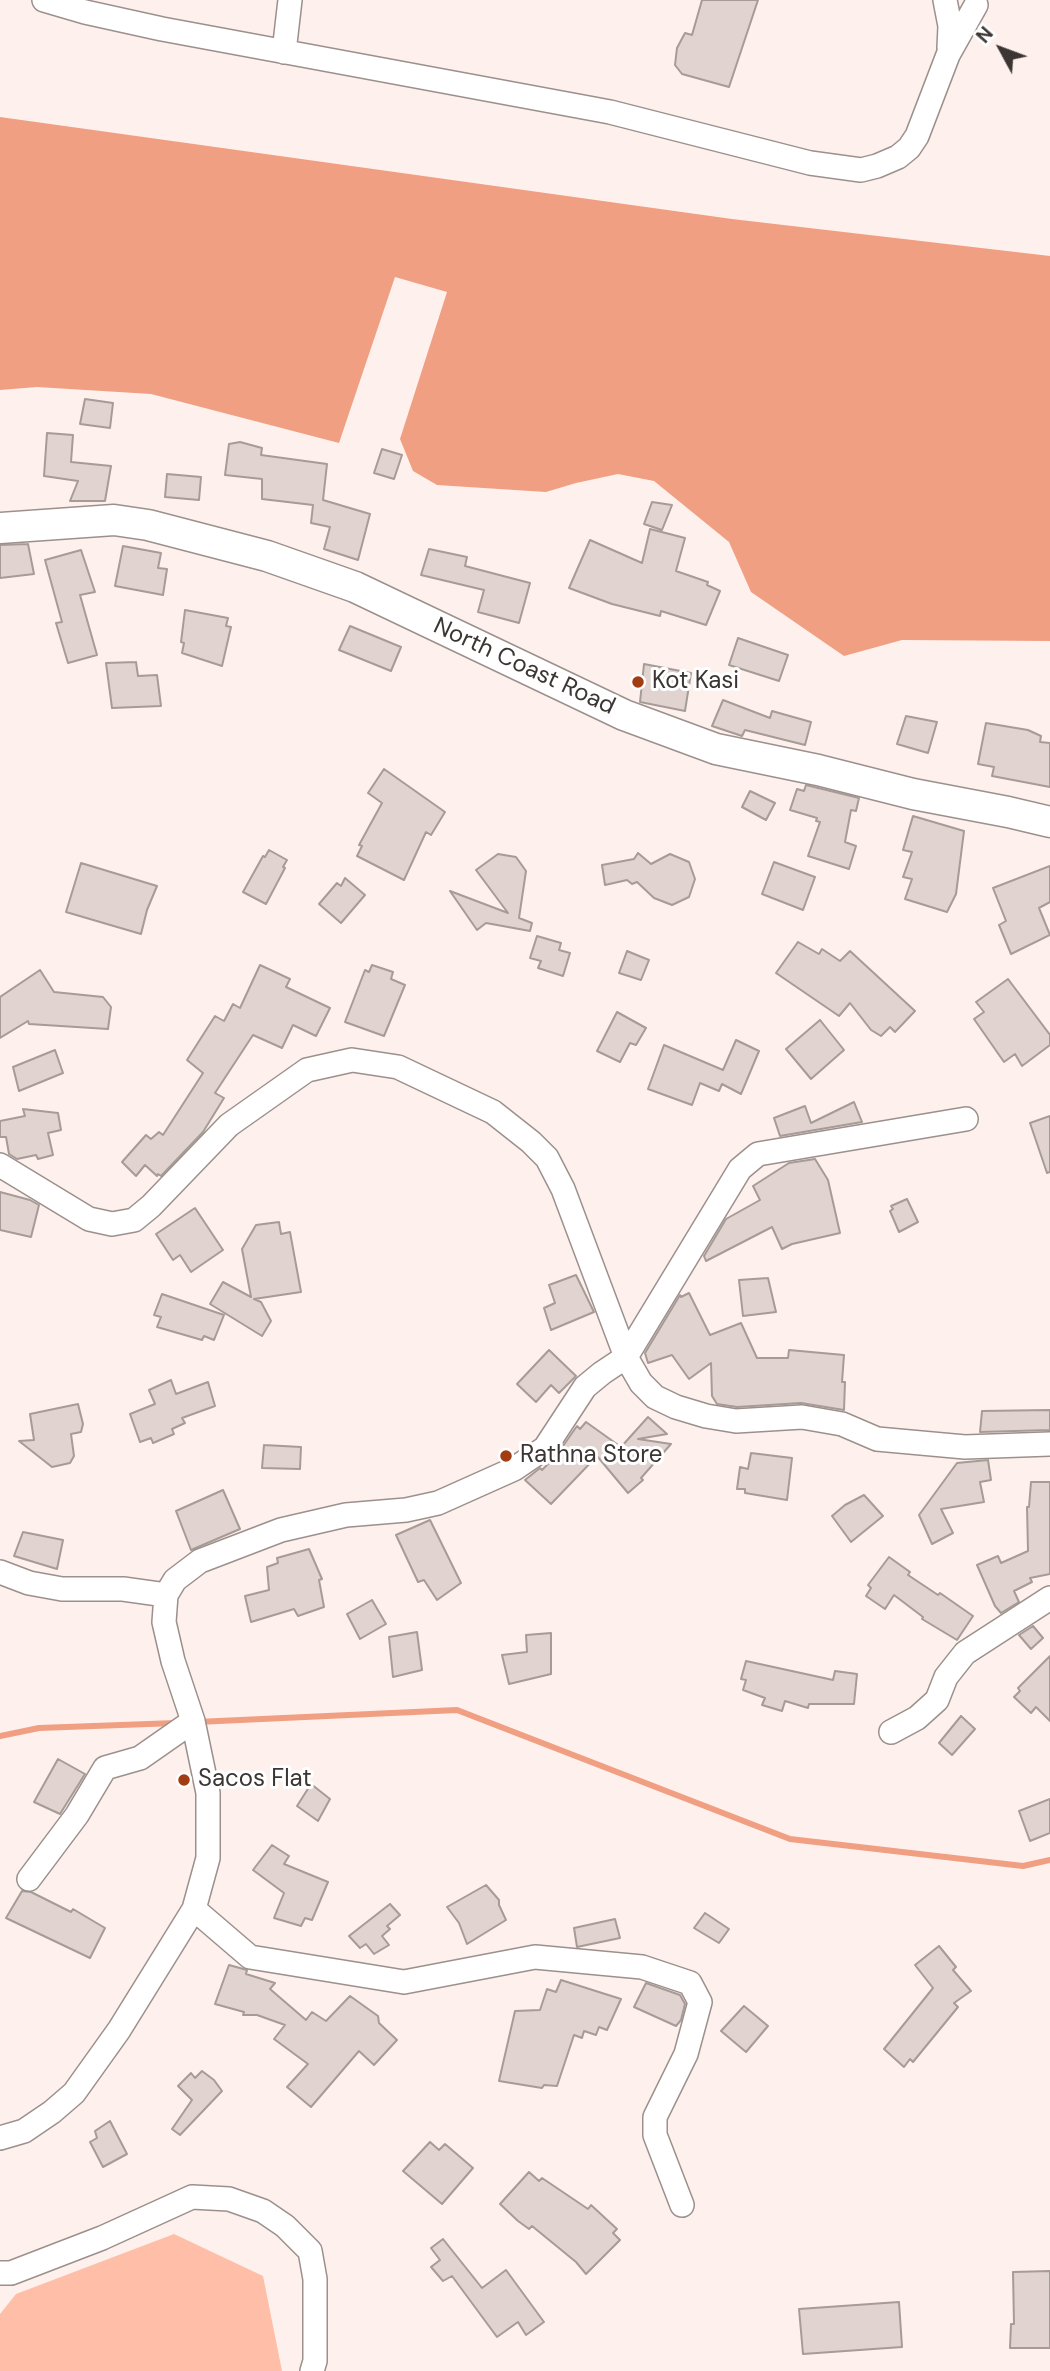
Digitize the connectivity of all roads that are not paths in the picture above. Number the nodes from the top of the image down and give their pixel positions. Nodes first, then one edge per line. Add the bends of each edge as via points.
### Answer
1 (44, 0) edge
2 (290, 0) edge
3 (947, 0) edge
4 (981, 2) edge
5 (284, 52) junction
6 (948, 55) junction
7 (0, 528) edge
8 (1050, 822) edge
9 (967, 1119) dead end
10 (0, 1165) edge
11 (626, 1357) junction
12 (1050, 1444) edge
13 (0, 1572) edge
14 (166, 1595) junction
15 (1050, 1598) edge
16 (193, 1721) junction
17 (891, 1732) dead end
18 (29, 1879) dead end
19 (194, 1909) junction
20 (0, 2138) edge
21 (682, 2206) dead end
22 (0, 2273) edge
23 (312, 2371) edge

1 - 5 street
2 - 5 street
3 - 4 street
3 - 6 street
4 - 6 street
5 - 6 street via 610,112 810,163 860,170 889,162 909,148
7 - 8 main road, North Coast Road via 114,520 267,556 355,587 624,715 716,749
9 - 11 street via 758,1154 740,1168
10 - 11 street via 89,1219 112,1224 134,1220 229,1125 307,1070 352,1060 397,1068 493,1112 547,1158
11 - 12 street via 655,1397 706,1416 736,1421 802,1417 842,1424 877,1439 965,1447
11 - 14 street via 585,1387 545,1448 514,1469 438,1503 346,1515 281,1530 200,1561 175,1580
13 - 14 street via 62,1589 123,1589
14 - 16 street via 164,1622
15 - 17 street via 965,1653 946,1677 937,1700
16 - 18 street via 140,1758 105,1768
16 - 19 street via 208,1793 209,1824 208,1858
19 - 20 street via 119,2030 74,2092 24,2131
19 - 21 street via 250,1957 404,1982 535,1957 642,1967 690,1983 700,2002 686,2054 655,2117 655,2135
22 - 23 street via 11,2273 102,2238 192,2197 229,2199 263,2211 310,2252 315,2279

